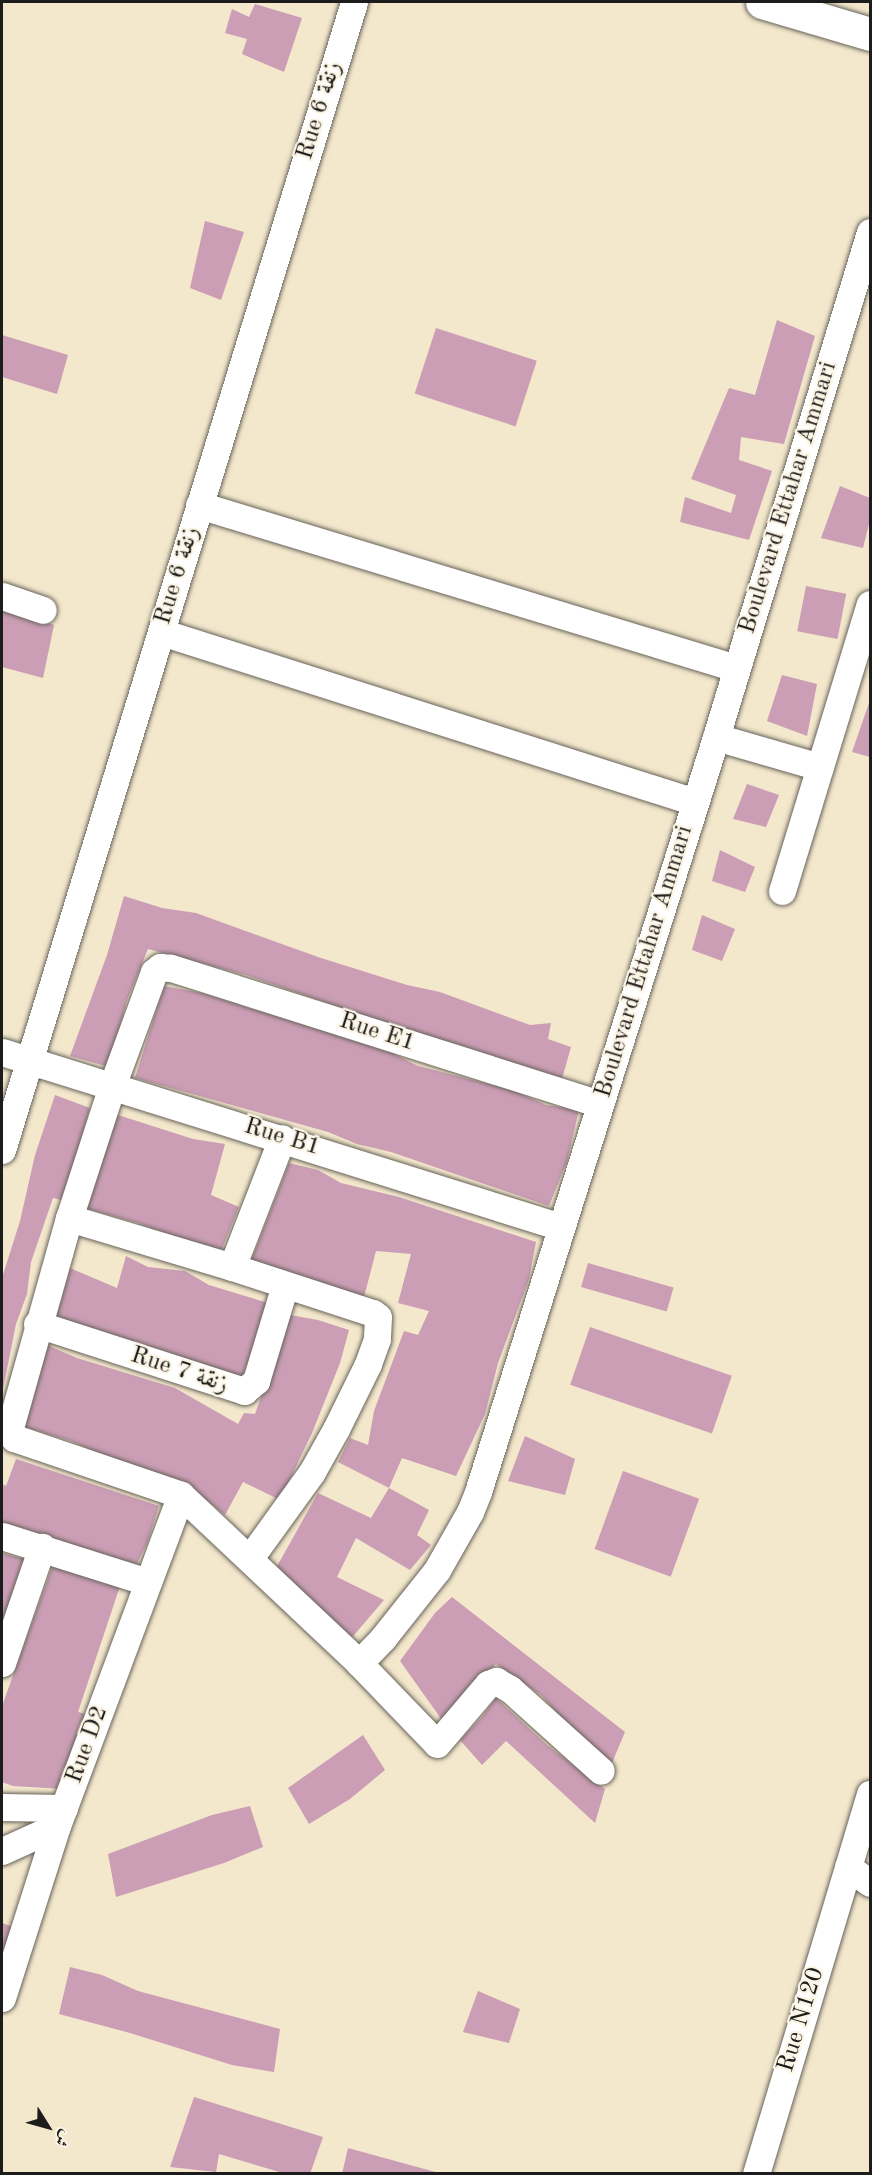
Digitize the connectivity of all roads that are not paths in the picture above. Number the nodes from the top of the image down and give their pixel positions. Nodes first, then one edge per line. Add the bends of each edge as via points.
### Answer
1 (354, 2) edge
2 (762, 2) edge
3 (870, 34) edge
4 (870, 232) edge
5 (200, 506) junction
6 (2, 596) edge
7 (870, 604) edge
8 (43, 610) dead end
9 (161, 632) junction
10 (736, 668) junction
11 (716, 737) junction
12 (820, 767) junction
13 (695, 802) junction
14 (782, 891) dead end
15 (2, 1052) edge
16 (29, 1061) junction
17 (112, 1086) junction
18 (600, 1104) junction
19 (282, 1138) junction
20 (2, 1150) edge
21 (69, 1218) junction
22 (561, 1227) junction
23 (232, 1267) junction
24 (285, 1285) junction
25 (37, 1324) junction
26 (181, 1495) junction
27 (2, 1536) edge
28 (42, 1547) junction
29 (250, 1558) junction
30 (148, 1582) junction
31 (2, 1663) edge
32 (359, 1663) junction
33 (601, 1771) dead end
34 (870, 1794) edge
35 (2, 1807) edge
36 (61, 1817) junction
37 (2, 1851) edge
38 (848, 1868) junction
39 (870, 1883) edge
40 (2, 1998) edge
41 (756, 2174) edge

1 - 5 street, Rue 6 زنقة
2 - 3 main road
4 - 10 street, Boulevard Ettahar Ammari
5 - 9 street, Rue 6 زنقة
5 - 10 street
6 - 8 street
7 - 12 street
9 - 13 street
9 - 16 street, Rue 6 زنقة
10 - 11 street, Boulevard Ettahar Ammari
11 - 12 street
11 - 13 street, Boulevard Ettahar Ammari
12 - 14 street
13 - 18 street, Boulevard Ettahar Ammari
15 - 16 street, Rue B1
16 - 17 street, Rue B1
16 - 20 street, Rue 6 زنقة
17 - 18 street, Rue E1 via 154,972 160,967
17 - 19 street, Rue B1
17 - 21 street
18 - 22 street, Boulevard Ettahar Ammari
19 - 22 street, Rue B1
19 - 23 street
21 - 23 street
21 - 25 street
22 - 32 street, Boulevard Ettahar Ammari via 470,1512 436,1570
23 - 24 street
24 - 25 street, Rue 7 زنقة via 256,1381 244,1391
24 - 29 street via 373,1313 378,1317 379,1329 368,1364 331,1438
25 - 26 street via 11,1423 14,1438
26 - 29 street
26 - 30 street, Rue D2
27 - 28 street
28 - 30 street
28 - 31 street
29 - 32 street
30 - 36 street, Rue D2
32 - 33 street via 437,1744 488,1684 496,1681 510,1689
34 - 38 street, Rue N120
35 - 36 street
36 - 37 street
36 - 40 street, Rue D2
38 - 39 street
38 - 41 street, Rue N120

